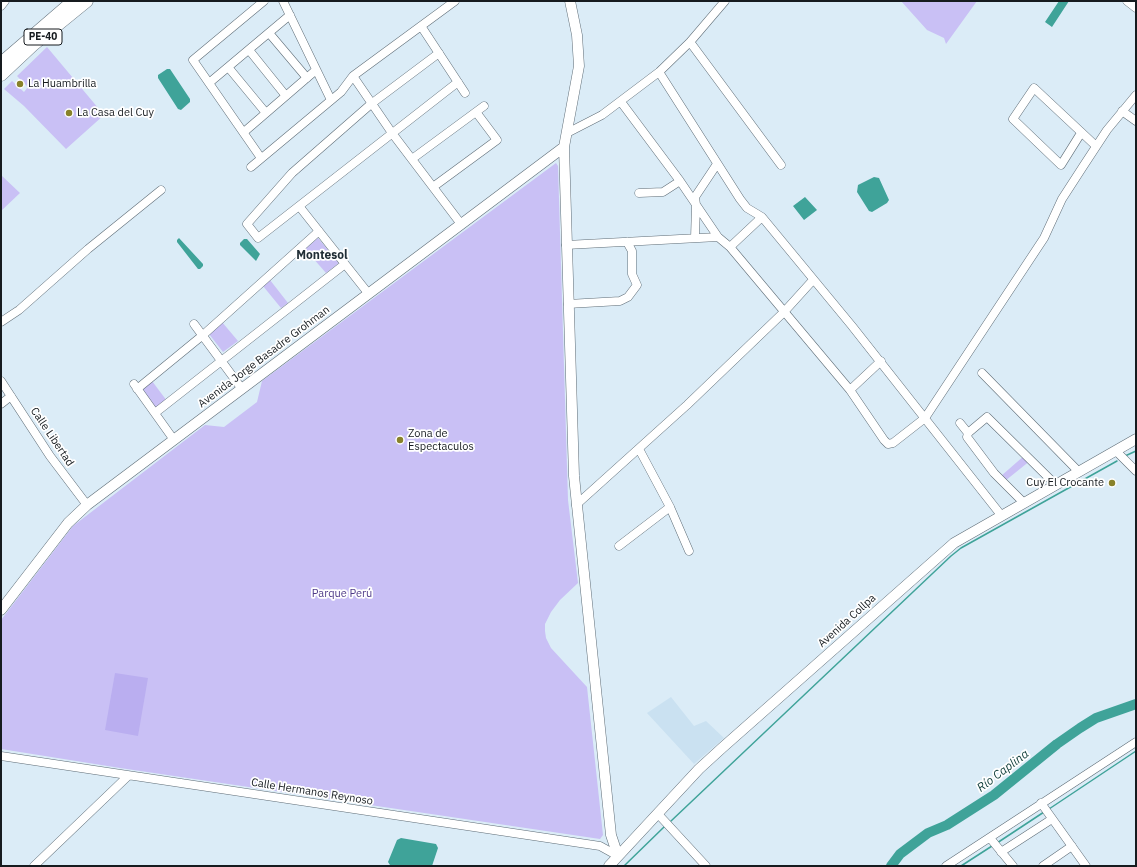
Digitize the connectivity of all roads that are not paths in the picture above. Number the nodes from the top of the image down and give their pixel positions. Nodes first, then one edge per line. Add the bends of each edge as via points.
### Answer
1 (5, 1) edge
2 (73, 1) edge
3 (87, 1) edge
4 (264, 1) edge
5 (283, 1) edge
6 (455, 1) edge
7 (570, 1) edge
8 (725, 1) edge
9 (1127, 1) edge
10 (1, 6) edge
11 (1136, 8) edge
12 (290, 15) junction
13 (421, 26) junction
14 (269, 33) junction
15 (690, 42) junction
16 (249, 50) junction
17 (439, 53) junction
18 (1, 63) edge
19 (228, 67) junction
20 (316, 70) junction
21 (659, 72) junction
22 (1, 75) edge
23 (353, 76) junction
24 (307, 78) junction
25 (458, 82) junction
26 (209, 83) junction
27 (465, 92) dead end
28 (1136, 95) edge
29 (286, 96) junction
30 (331, 100) junction
31 (621, 102) junction
32 (371, 104) junction
33 (484, 106) dead end
34 (1122, 111) junction
35 (476, 112) junction
36 (266, 113) junction
37 (1136, 121) edge
38 (244, 132) junction
39 (392, 133) junction
40 (567, 133) junction
41 (1081, 133) junction
42 (1096, 146) junction
43 (564, 147) junction
44 (261, 158) junction
45 (412, 159) junction
46 (717, 164) junction
47 (781, 165) dead end
48 (251, 167) dead end
49 (680, 181) junction
50 (433, 187) junction
51 (161, 190) dead end
52 (639, 193) dead end
53 (696, 205) junction
54 (300, 206) junction
55 (762, 217) junction
56 (461, 224) junction
57 (319, 231) junction
58 (718, 237) junction
59 (695, 238) junction
60 (627, 242) junction
61 (566, 245) junction
62 (730, 247) junction
63 (346, 264) junction
64 (813, 280) junction
65 (368, 294) junction
66 (568, 304) junction
67 (784, 312) junction
68 (1, 322) edge
69 (194, 324) dead end
70 (202, 335) junction
71 (881, 361) junction
72 (222, 362) junction
73 (982, 373) dead end
74 (1, 381) edge
75 (242, 388) junction
76 (850, 390) junction
77 (11, 396) junction
78 (1, 404) edge
79 (155, 413) junction
80 (926, 418) junction
81 (960, 423) dead end
82 (968, 433) junction
83 (174, 440) junction
84 (1136, 440) edge
85 (639, 449) junction
86 (1116, 451) junction
87 (1136, 471) edge
88 (1079, 472) junction
89 (1056, 485) junction
90 (576, 504) junction
91 (1024, 504) junction
92 (87, 505) junction
93 (670, 507) junction
94 (1001, 515) junction
95 (619, 546) dead end
96 (689, 551) dead end
97 (1, 610) edge
98 (1136, 742) edge
99 (1, 756) edge
100 (128, 776) junction
101 (1047, 811) junction
102 (658, 814) junction
103 (995, 845) junction
104 (1072, 846) junction
105 (618, 856) junction
106 (34, 866) edge
107 (608, 866) edge
108 (706, 866) edge
109 (946, 866) edge
110 (1013, 866) edge
111 (1043, 866) edge
112 (1086, 866) edge

1 - 10 street
2 - 18 highway, PE-40
3 - 22 highway, PE-40
4 - 26 street via 193,60
5 - 12 street
6 - 13 street
7 - 40 main road via 577,35 579,66
8 - 15 street
9 - 11 street
12 - 14 street
12 - 20 street
13 - 17 street
13 - 23 street
14 - 16 street
14 - 24 street
15 - 21 street
15 - 47 street
16 - 19 street
16 - 29 street
17 - 25 street
17 - 32 street
19 - 26 street
19 - 36 street
20 - 24 street
20 - 30 street
21 - 31 street
21 - 46 street
23 - 30 street
23 - 32 street
24 - 29 street
25 - 27 street
25 - 39 street
26 - 38 street
28 - 34 street
29 - 36 street
30 - 44 street
31 - 40 street via 589,123
31 - 49 street
32 - 39 street
32 - 54 street via 292,173 247,224 258,238
33 - 35 street
34 - 37 street
34 - 42 street
35 - 45 street
35 - 50 street via 498,140
36 - 38 street
38 - 44 street
39 - 45 street
39 - 54 street
40 - 43 main road
41 - 41 street via 1062,165 1013,120 1034,88
41 - 42 street
42 - 80 street via 1062,199 1044,238
43 - 56 main road, Avenida Jorge Basadre Grohman
43 - 61 main road
44 - 48 street
45 - 50 street
46 - 53 street via 695,197
46 - 55 street via 747,208
49 - 52 street via 663,192
49 - 53 street
50 - 56 street
51 - 68 street
53 - 58 street
53 - 59 street
54 - 57 street
55 - 62 street
55 - 64 street
56 - 65 main road, Avenida Jorge Basadre Grohman
57 - 63 street
57 - 70 street
58 - 59 street
58 - 62 street
59 - 60 street
60 - 61 street
60 - 66 street via 632,251 632,274 637,285 628,297 620,301
61 - 66 main road
62 - 67 street
63 - 65 street
63 - 72 street
64 - 67 street
64 - 71 street
65 - 75 main road, Avenida Jorge Basadre Grohman
66 - 90 main road
67 - 76 street
67 - 85 street
69 - 70 street
70 - 72 street
70 - 79 street via 135,387
71 - 76 street
71 - 80 street
72 - 75 street
72 - 79 street
73 - 88 street
74 - 77 street, Calle Libertad
75 - 83 main road, Avenida Jorge Basadre Grohman
76 - 80 street via 888,444
77 - 78 street
77 - 92 street, Calle Libertad via 50,456
79 - 83 street
80 - 94 street
81 - 82 street
82 - 89 street via 989,417
82 - 91 street via 967,437 994,473
83 - 92 main road, Avenida Jorge Basadre Grohman
84 - 86 main road, Avenida Collpa
85 - 90 street
85 - 93 street
86 - 87 street
86 - 88 main road, Avenida Collpa
88 - 89 main road, Avenida Collpa
89 - 91 main road, Avenida Collpa
90 - 105 main road via 611,835
91 - 94 main road, Avenida Collpa
92 - 97 main road, Avenida Jorge Basadre Grohman via 68,523
93 - 95 street
93 - 96 street
94 - 102 main road, Avenida Collpa via 965,535 938,556 699,769
98 - 101 street
99 - 100 street, Calle Hermanos Reynoso
100 - 105 street, Calle Hermanos Reynoso via 600,846
100 - 106 street
101 - 103 street
101 - 103 street
101 - 104 street
102 - 105 main road, Avenida Collpa
102 - 108 street
103 - 109 street
103 - 110 street
104 - 111 street
104 - 112 street
105 - 107 main road, Avenida Collpa

